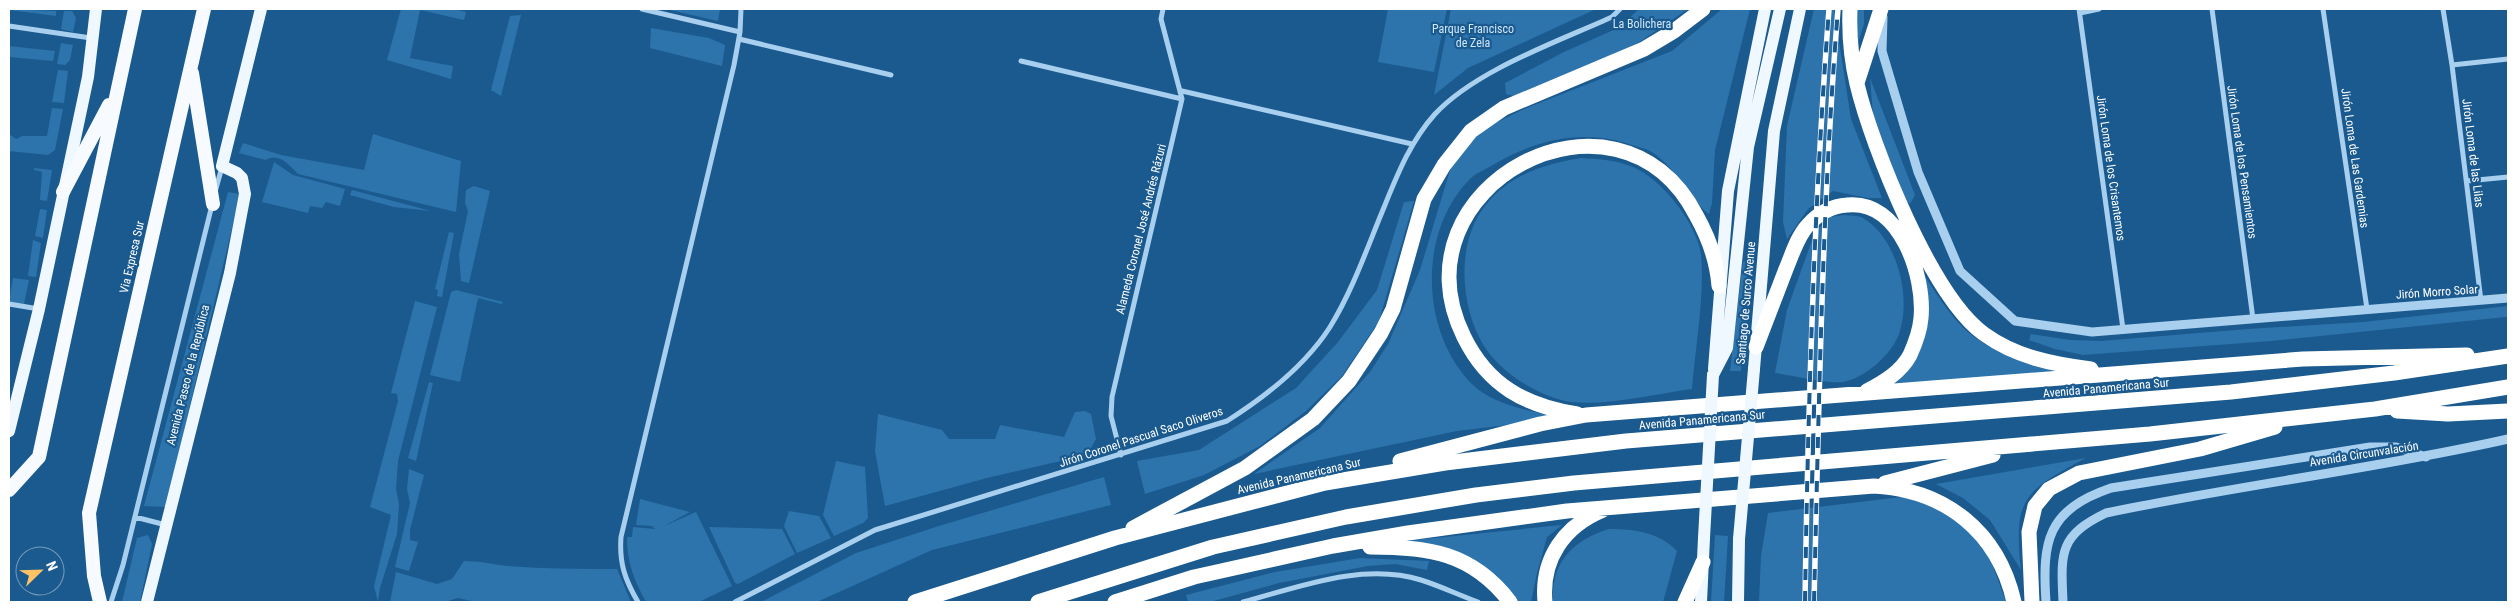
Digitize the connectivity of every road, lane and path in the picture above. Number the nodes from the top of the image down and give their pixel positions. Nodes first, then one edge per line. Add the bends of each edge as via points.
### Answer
1 (96, 9) edge
2 (135, 9) edge
3 (204, 9) edge
4 (261, 9) edge
5 (642, 9) edge
6 (741, 9) edge
7 (1163, 9) edge
8 (1620, 9) edge
9 (1703, 9) edge
10 (1765, 9) edge
11 (1780, 9) edge
12 (1800, 9) edge
13 (1850, 9) edge
14 (1882, 9) edge
15 (2099, 9) edge
16 (2212, 9) edge
17 (2323, 9) edge
18 (2442, 9) edge
19 (2079, 11) edge
20 (9, 26) edge
21 (740, 36) junction
22 (92, 38) junction
23 (2508, 60) edge
24 (1021, 61) dead end
25 (2452, 64) junction
26 (191, 67) junction
27 (891, 75) dead end
28 (1857, 84) junction
29 (118, 87) junction
30 (1182, 91) junction
31 (1182, 99) junction
32 (1412, 144) junction
33 (222, 166) junction
34 (2508, 178) edge
35 (2466, 181) junction
36 (63, 192) junction
37 (213, 204) junction
38 (1719, 286) junction
39 (2508, 298) edge
40 (2481, 301) junction
41 (9, 304) edge
42 (39, 309) junction
43 (2367, 310) junction
44 (2253, 319) junction
45 (2123, 329) junction
46 (1756, 348) junction
47 (2508, 356) edge
48 (2119, 373) junction
49 (1713, 375) junction
50 (2508, 387) edge
51 (1864, 393) junction
52 (2375, 409) junction
53 (2508, 412) edge
54 (1586, 415) junction
55 (2308, 417) junction
56 (9, 431) edge
57 (2508, 438) edge
58 (2017, 446) junction
59 (1120, 455) junction
60 (2426, 457) junction
61 (1325, 483) junction
62 (1874, 486) junction
63 (9, 490) edge
64 (1611, 506) junction
65 (135, 517) junction
66 (166, 525) junction
67 (1115, 538) junction
68 (1333, 546) junction
69 (1704, 562) junction
70 (100, 602) edge
71 (112, 602) edge
72 (147, 602) edge
73 (638, 602) edge
74 (735, 602) edge
75 (915, 602) edge
76 (1038, 602) edge
77 (1115, 602) edge
78 (1243, 602) edge
79 (1478, 602) edge
80 (1510, 602) edge
81 (1545, 602) edge
82 (1685, 602) edge
83 (1701, 602) edge
84 (1738, 602) edge
85 (2014, 602) edge
86 (2032, 602) edge
87 (2046, 602) edge
88 (2063, 602) edge

1 - 22 main road
2 - 29 highway
3 - 26 highway, Via Expresa Sur
4 - 33 main road, Avenida Paseo de la República
5 - 21 street
6 - 21 street
7 - 30 street, Alameda Coronel José Andrés Rázuri via 1161,19
8 - 32 street, Jirón Coronel Pascual Saco Oliveros via 1612,17 1477,80 1435,114
9 - 67 highway via 1644,49 1504,108 1471,131 1444,165 1424,199 1393,309 1349,381 1313,419 1245,468
10 - 38 main road, Santiago de Surco Avenue via 1730,183
11 - 49 main road, Santiago de Surco Avenue via 1748,147 1727,348
12 - 46 main road, Santiago de Surco Avenue via 1774,131
13 - 28 highway via 1852,59
14 - 28 highway
14 - 45 street, Jirón Morro Solar via 1882,51 1918,172 1960,271 2015,321 2092,332
15 - 19 street
16 - 44 street, Jirón Loma de los Pensamientos
17 - 43 street, Jirón Loma de Las Gardemias
18 - 25 street, Jirón Loma de las Lilas
19 - 45 street, Jirón Loma de los Crisantemos
20 - 22 street
21 - 27 street
21 - 73 street via 621,537 622,569
22 - 36 main road via 88,77
23 - 25 street
24 - 31 street
25 - 35 street, Jirón Loma de las Lilas
26 - 37 highway
26 - 70 highway, Via Expresa Sur via 89,513 94,576
28 - 48 highway via 1879,153 1908,220 1932,271 1965,317 1989,337 2037,360
29 - 36 highway
29 - 63 highway via 39,457
30 - 31 street, Alameda Coronel José Andrés Rázuri
30 - 32 street
31 - 59 street, Alameda Coronel José Andrés Rázuri via 1112,397 1111,416
32 - 59 street, Jirón Coronel Pascual Saco Oliveros via 1345,300 1329,328 1308,354 1274,388 1227,421
33 - 37 street, Avenida Paseo de la República
33 - 66 main road, Avenida Paseo de la República via 242,178 245,194 230,273
34 - 35 street
35 - 40 street, Jirón Loma de las Lilas
36 - 42 main road
37 - 65 street, Avenida Paseo de la República
38 - 49 main road, Santiago de Surco Avenue
38 - 54 highway via 1713,250 1691,204 1661,171 1643,160 1601,148 1576,147 1534,156 1495,180 1479,196 1467,216 1452,256 1452,303 1459,328 1475,356 1501,384 1547,409
39 - 40 street, Jirón Morro Solar
40 - 43 street, Jirón Morro Solar
41 - 42 street
42 - 56 main road
43 - 44 street, Jirón Morro Solar
44 - 45 street, Jirón Morro Solar
46 - 51 highway via 1806,227 1819,215 1838,206 1861,205 1874,209 1887,218 1903,240 1918,279 1921,318 1910,356 1888,379
46 - 84 main road, Santiago de Surco Avenue, bridge via 1739,539
47 - 48 highway via 2303,359
47 - 61 highway, Avenida Panamericana Sur via 2231,392 1569,447 1445,462
48 - 51 highway
49 - 69 main road, Santiago de Surco Avenue, bridge
50 - 52 highway
51 - 54 highway
52 - 53 highway via 2448,414
52 - 55 highway
54 - 61 highway via 1436,451
55 - 58 highway
55 - 86 highway via 2200,449 2079,473 2055,484 2039,500 2030,522
57 - 60 street
58 - 62 highway via 1950,468
58 - 76 highway via 1574,483 1424,502 1213,547
59 - 74 street, Jirón Coronel Pascual Saco Oliveros via 875,530
60 - 87 street, Avenida Circunvalación via 2396,447 2370,447 2111,488 2095,494 2077,503 2055,526 2046,549
60 - 88 street, Avenida Circunvalación via 2106,513 2074,533 2061,557
61 - 67 highway, Avenida Panamericana Sur
62 - 64 highway
62 - 85 highway via 1902,489 1934,498 1966,520 1997,557
64 - 68 highway
64 - 81 highway via 1583,521 1559,542 1547,568
65 - 66 street
65 - 71 street, Avenida Paseo de la República
66 - 72 main road, Avenida Paseo de la República
67 - 75 highway, Avenida Panamericana Sur
68 - 77 highway via 1194,577
68 - 80 highway via 1415,547 1446,555 1479,570
69 - 82 highway
69 - 83 main road, Santiago de Surco Avenue
78 - 79 street via 1342,577 1378,574 1419,580

